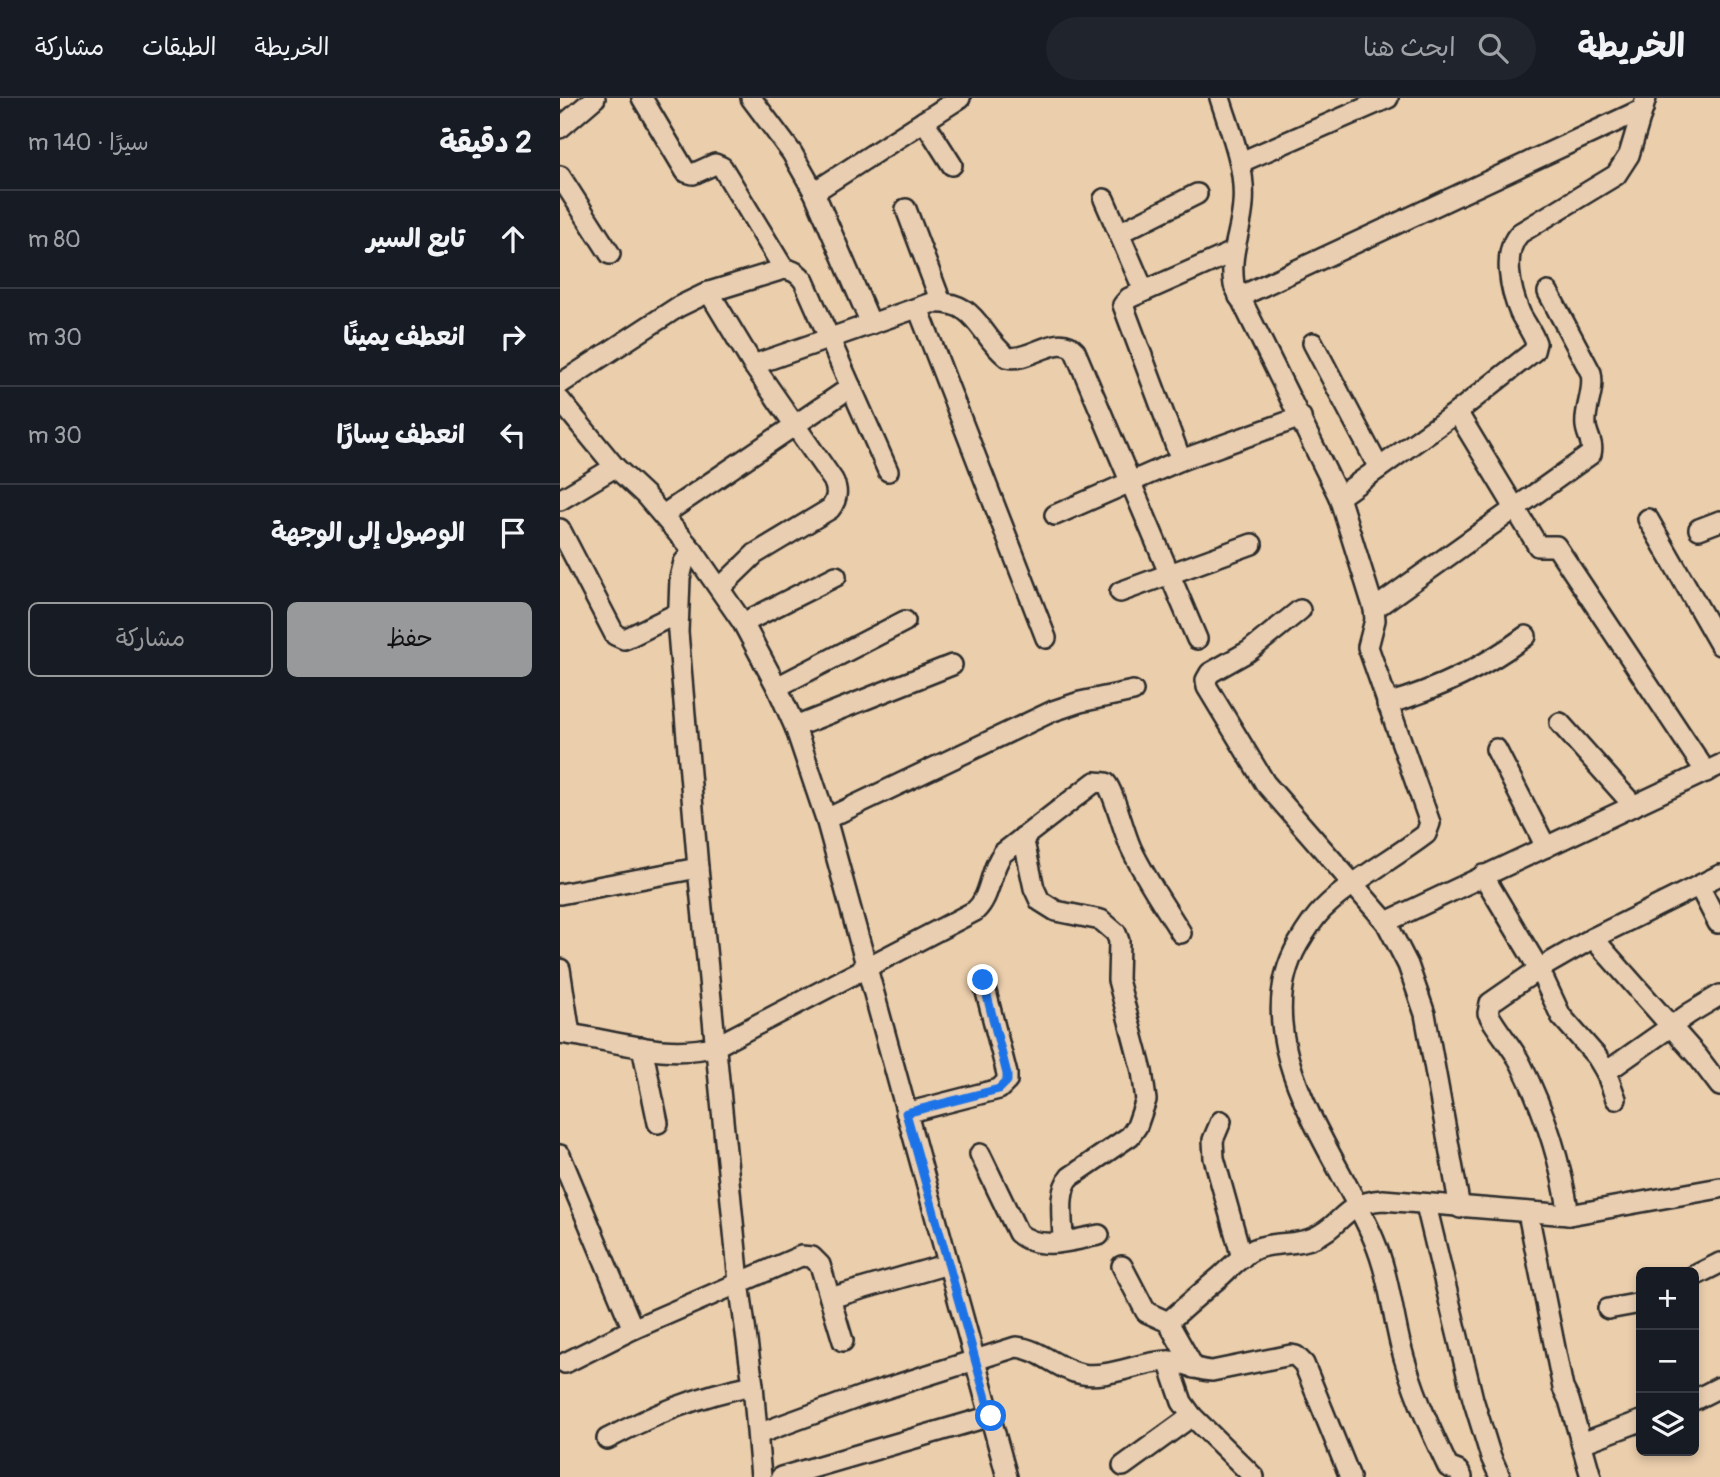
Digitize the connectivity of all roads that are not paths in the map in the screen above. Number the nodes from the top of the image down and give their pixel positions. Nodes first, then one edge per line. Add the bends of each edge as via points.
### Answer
1 (595, 98) edge
2 (642, 98) edge
3 (751, 98) edge
4 (960, 98) edge
5 (1220, 98) edge
6 (1388, 98) edge
7 (1645, 104) edge
8 (924, 121) junction
9 (560, 128) edge
10 (1241, 162) junction
11 (952, 165) dead end
12 (560, 176) edge
13 (814, 192) junction
14 (1196, 194) dead end
15 (1104, 199) dead end
16 (906, 209) dead end
17 (1119, 233) junction
18 (1233, 252) junction
19 (610, 254) dead end
20 (784, 269) junction
21 (1144, 291) junction
22 (709, 292) junction
23 (1548, 292) dead end
24 (1239, 297) junction
25 (941, 303) junction
26 (918, 308) junction
27 (871, 324) junction
28 (830, 338) junction
29 (1313, 343) dead end
30 (753, 365) junction
31 (560, 384) edge
32 (851, 387) junction
33 (560, 400) edge
34 (1457, 412) junction
35 (1301, 417) junction
36 (793, 424) junction
37 (1181, 460) junction
38 (615, 467) junction
39 (1380, 468) junction
40 (888, 471) dead end
41 (1130, 481) junction
42 (1339, 497) junction
43 (560, 500) edge
44 (1516, 509) junction
45 (663, 515) junction
46 (1055, 515) dead end
47 (1648, 519) dead end
48 (1720, 521) edge
49 (560, 529) edge
50 (1699, 529) dead end
51 (1252, 544) dead end
52 (693, 551) junction
53 (1169, 574) junction
54 (836, 576) dead end
55 (720, 588) junction
56 (1120, 592) dead end
57 (1374, 609) junction
58 (1300, 610) dead end
59 (678, 613) junction
60 (905, 621) dead end
61 (743, 623) junction
62 (1526, 636) dead end
63 (1045, 638) dead end
64 (1197, 639) dead end
65 (1720, 645) edge
66 (952, 665) dead end
67 (777, 687) junction
68 (1133, 691) dead end
69 (1387, 705) junction
70 (1560, 723) dead end
71 (795, 727) junction
72 (1496, 749) dead end
73 (1713, 768) edge
74 (1634, 806) junction
75 (826, 819) junction
76 (1023, 837) junction
77 (1546, 847) junction
78 (698, 868) junction
79 (1720, 875) edge
80 (1483, 876) junction
81 (1353, 883) junction
82 (1699, 886) junction
83 (560, 894) edge
84 (1386, 922) junction
85 (1718, 923) dead end
86 (1181, 933) dead end
87 (1593, 938) junction
88 (865, 968) junction
89 (560, 969) edge
90 (1539, 969) junction
91 (983, 980) dead end
92 (1720, 995) edge
93 (1671, 1026) junction
94 (565, 1034) edge
95 (716, 1046) junction
96 (642, 1047) junction
97 (1606, 1072) junction
98 (1720, 1086) edge
99 (1616, 1099) dead end
100 (906, 1113) junction
101 (1221, 1121) dead end
102 (658, 1123) dead end
103 (980, 1154) dead end
104 (560, 1156) edge
105 (1720, 1188) edge
106 (1357, 1205) junction
107 (1426, 1205) junction
108 (1460, 1208) junction
109 (1528, 1213) junction
110 (1569, 1215) junction
111 (1099, 1235) dead end
112 (1063, 1241) junction
113 (1242, 1258) junction
114 (1720, 1263) edge
115 (948, 1264) junction
116 (1122, 1266) dead end
117 (1699, 1274) edge
118 (739, 1282) junction
119 (830, 1298) junction
120 (1636, 1304) edge
121 (1608, 1310) dead end
122 (1168, 1322) junction
123 (633, 1329) junction
124 (843, 1341) dead end
125 (974, 1359) junction
126 (1168, 1361) junction
127 (565, 1363) dead end
128 (1194, 1368) junction
129 (753, 1385) junction
130 (1720, 1387) edge
131 (1699, 1398) edge
132 (991, 1416) junction
133 (1192, 1416) junction
134 (1636, 1423) edge
135 (758, 1434) junction
136 (607, 1439) dead end
137 (1582, 1443) junction
138 (1123, 1466) dead end
139 (761, 1477) edge
140 (781, 1477) edge
141 (1007, 1477) edge
142 (1254, 1477) edge
143 (1350, 1477) edge
144 (1462, 1477) edge
145 (1500, 1477) edge
146 (1591, 1477) edge

1 - 9 street
2 - 20 street via 686,172 693,174 715,164 722,167
3 - 13 street
4 - 8 street
5 - 10 street
6 - 10 street
7 - 24 street
7 - 34 street via 1629,155 1616,175 1520,233 1513,242 1510,267 1515,297 1536,347
8 - 11 street
8 - 13 street
10 - 18 street via 1243,204
12 - 19 street
13 - 27 street
14 - 17 street
15 - 17 street
16 - 25 street
17 - 21 street
18 - 21 street
18 - 24 street
20 - 22 street
20 - 28 street via 804,281
21 - 37 street via 1125,301 1123,310
22 - 30 street
22 - 31 street via 678,307
23 - 44 street via 1591,373 1586,424 1593,450
24 - 35 street
25 - 26 street
25 - 41 street via 957,304 969,313 1007,357 1019,359 1060,343 1071,346
26 - 27 street
26 - 63 street
27 - 28 street
28 - 30 street
28 - 32 street
29 - 39 street
30 - 36 street
32 - 36 street
32 - 40 street
33 - 38 street
34 - 39 street
34 - 44 street
35 - 37 street
35 - 42 street
36 - 45 street
36 - 55 street via 833,480 837,491 834,504 755,554
37 - 41 street
38 - 43 street
38 - 45 street
39 - 42 street
41 - 46 street
41 - 53 street
42 - 57 street
44 - 57 street
44 - 73 street via 1538,546 1556,547
45 - 52 street
47 - 65 street
48 - 50 street
49 - 59 street via 615,635 629,638
51 - 53 street
52 - 55 street
52 - 59 street via 680,578
53 - 56 street
53 - 64 street
54 - 61 street
55 - 61 street
57 - 69 street via 1368,647
58 - 81 street via 1249,651 1210,673 1207,687 1265,783
59 - 78 street
60 - 67 street
61 - 67 street
62 - 69 street via 1456,680
66 - 71 street
67 - 71 street
68 - 75 street via 1053,711
69 - 81 street via 1429,817 1429,828
70 - 74 street
71 - 75 street
72 - 77 street
73 - 74 street
74 - 77 street
75 - 88 street
76 - 86 street via 1089,785 1106,783 1141,867
76 - 88 street via 993,867 985,900 975,911
76 - 112 street via 1040,901 1056,911 1101,920 1116,933 1118,980 1146,1100 1138,1126 1129,1136 1065,1183
77 - 80 street
78 - 83 street
78 - 95 street
79 - 82 street
80 - 84 street
80 - 90 street
81 - 84 street
81 - 106 street via 1320,911 1304,933 1291,957 1281,1008 1296,1079
82 - 85 street
82 - 87 street
84 - 108 street via 1425,1014
87 - 90 street
87 - 93 street
88 - 95 street
88 - 100 street
89 - 94 street
90 - 97 street via 1561,1016
90 - 110 street via 1498,995 1488,1013 1518,1058 1543,1112
91 - 100 street via 1007,1081 999,1089
92 - 93 street
93 - 97 street
93 - 98 street
94 - 96 street
95 - 96 street via 695,1051
95 - 118 street
96 - 102 street
97 - 99 street
100 - 115 street
101 - 113 street via 1213,1140 1214,1158
103 - 112 street via 1018,1233 1039,1243
104 - 123 street
105 - 110 street
106 - 107 street via 1382,1200
106 - 113 street via 1324,1233 1265,1245
106 - 144 street via 1384,1268 1400,1343 1422,1412 1448,1467
107 - 108 street
107 - 145 street via 1473,1399
108 - 109 street
109 - 110 street
109 - 137 street via 1563,1388
111 - 112 street
113 - 122 street
114 - 117 street
115 - 119 street
115 - 125 street
116 - 122 street via 1146,1312
118 - 119 street via 807,1255 820,1265
118 - 123 street
118 - 129 street
119 - 124 street
120 - 121 street
122 - 128 street
123 - 127 street
125 - 126 street via 1007,1348 1027,1348 1074,1372 1090,1375
125 - 132 street
125 - 135 street
126 - 128 street
126 - 133 street via 1182,1402
128 - 143 street via 1212,1371 1296,1356 1304,1364
129 - 135 street
129 - 136 street via 676,1406
130 - 131 street
132 - 140 street
132 - 141 street
133 - 138 street
133 - 142 street
134 - 137 street
135 - 139 street
137 - 146 street

